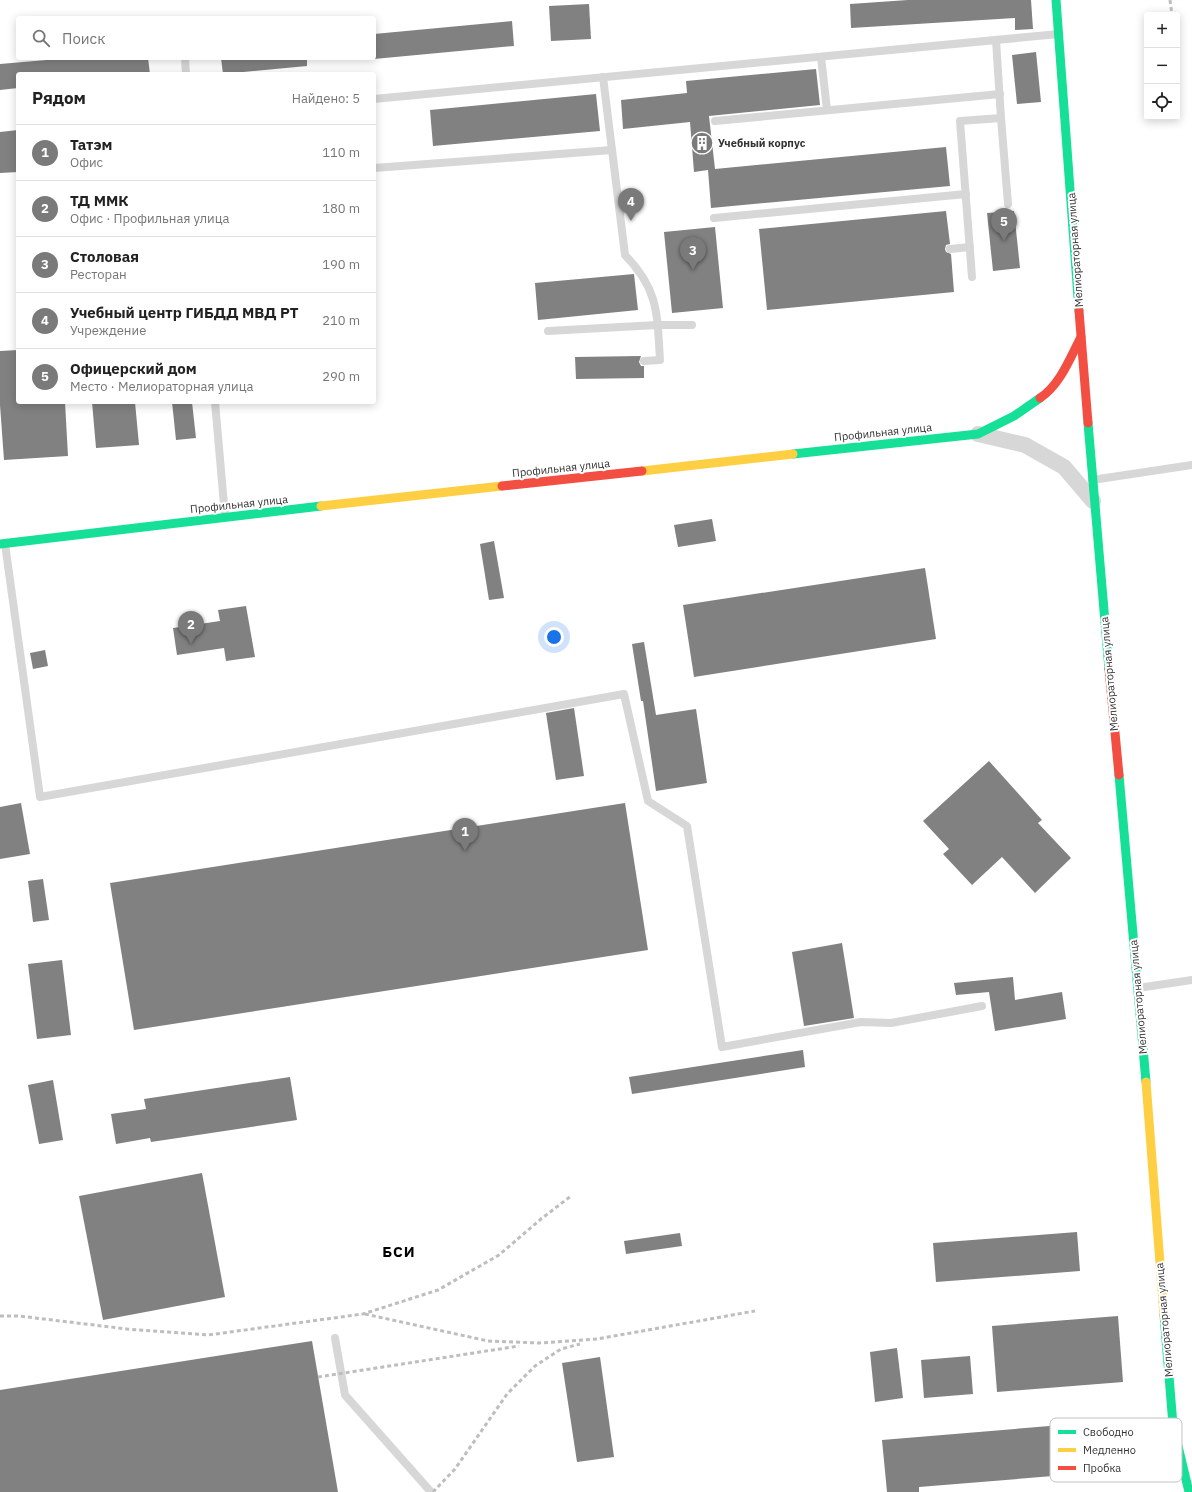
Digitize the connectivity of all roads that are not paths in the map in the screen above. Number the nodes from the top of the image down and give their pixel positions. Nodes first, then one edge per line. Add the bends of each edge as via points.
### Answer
1 (1056, 0) edge
2 (1059, 34) junction
3 (996, 40) junction
4 (821, 57) junction
5 (185, 60) edge
6 (186, 72) edge
7 (603, 77) junction
8 (1000, 94) junction
9 (376, 99) edge
10 (827, 110) junction
11 (1001, 118) junction
12 (715, 121) dead end
13 (612, 150) junction
14 (376, 168) edge
15 (966, 194) junction
16 (1008, 204) dead end
17 (714, 218) dead end
18 (970, 247) junction
19 (950, 249) dead end
20 (972, 277) dead end
21 (657, 325) junction
22 (692, 325) dead end
23 (548, 331) dead end
24 (1081, 336) junction
25 (644, 361) dead end
26 (215, 404) edge
27 (978, 434) junction
28 (1192, 466) edge
29 (1092, 480) junction
30 (1093, 501) junction
31 (225, 517) junction
32 (2, 544) edge
33 (1192, 980) edge
34 (1138, 988) junction
35 (982, 1006) dead end
36 (335, 1338) dead end
37 (1172, 1418) edge
38 (1182, 1463) edge
39 (431, 1492) edge
40 (1189, 1492) edge

1 - 2 street, Мелиораторная улица
2 - 3 lane
2 - 24 street, Мелиораторная улица
3 - 4 lane
3 - 8 lane
4 - 7 lane
4 - 10 lane
5 - 6 lane
7 - 9 lane
7 - 13 lane
8 - 10 lane
8 - 11 lane
10 - 12 lane
11 - 15 lane via 960,121
11 - 16 lane
13 - 14 lane
13 - 21 lane via 625,254 635,265 654,300
15 - 17 lane
15 - 18 lane
18 - 19 lane
18 - 20 lane
21 - 22 lane
21 - 23 lane
21 - 25 lane via 660,360
24 - 27 street, Профильная улица via 1064,370 1046,394 1014,416
24 - 29 street, Мелиораторная улица
26 - 31 lane
27 - 30 street via 1025,445 1064,467
27 - 31 street, Профильная улица
28 - 29 lane
29 - 30 street, Мелиораторная улица
30 - 34 street, Мелиораторная улица
31 - 32 street, Профильная улица
32 - 35 lane via 40,797 624,694 648,802 687,826 722,1047 861,1022 891,1023
33 - 34 lane
34 - 37 street, Мелиораторная улица
36 - 39 lane via 345,1395
38 - 40 street, Мелиораторная улица

